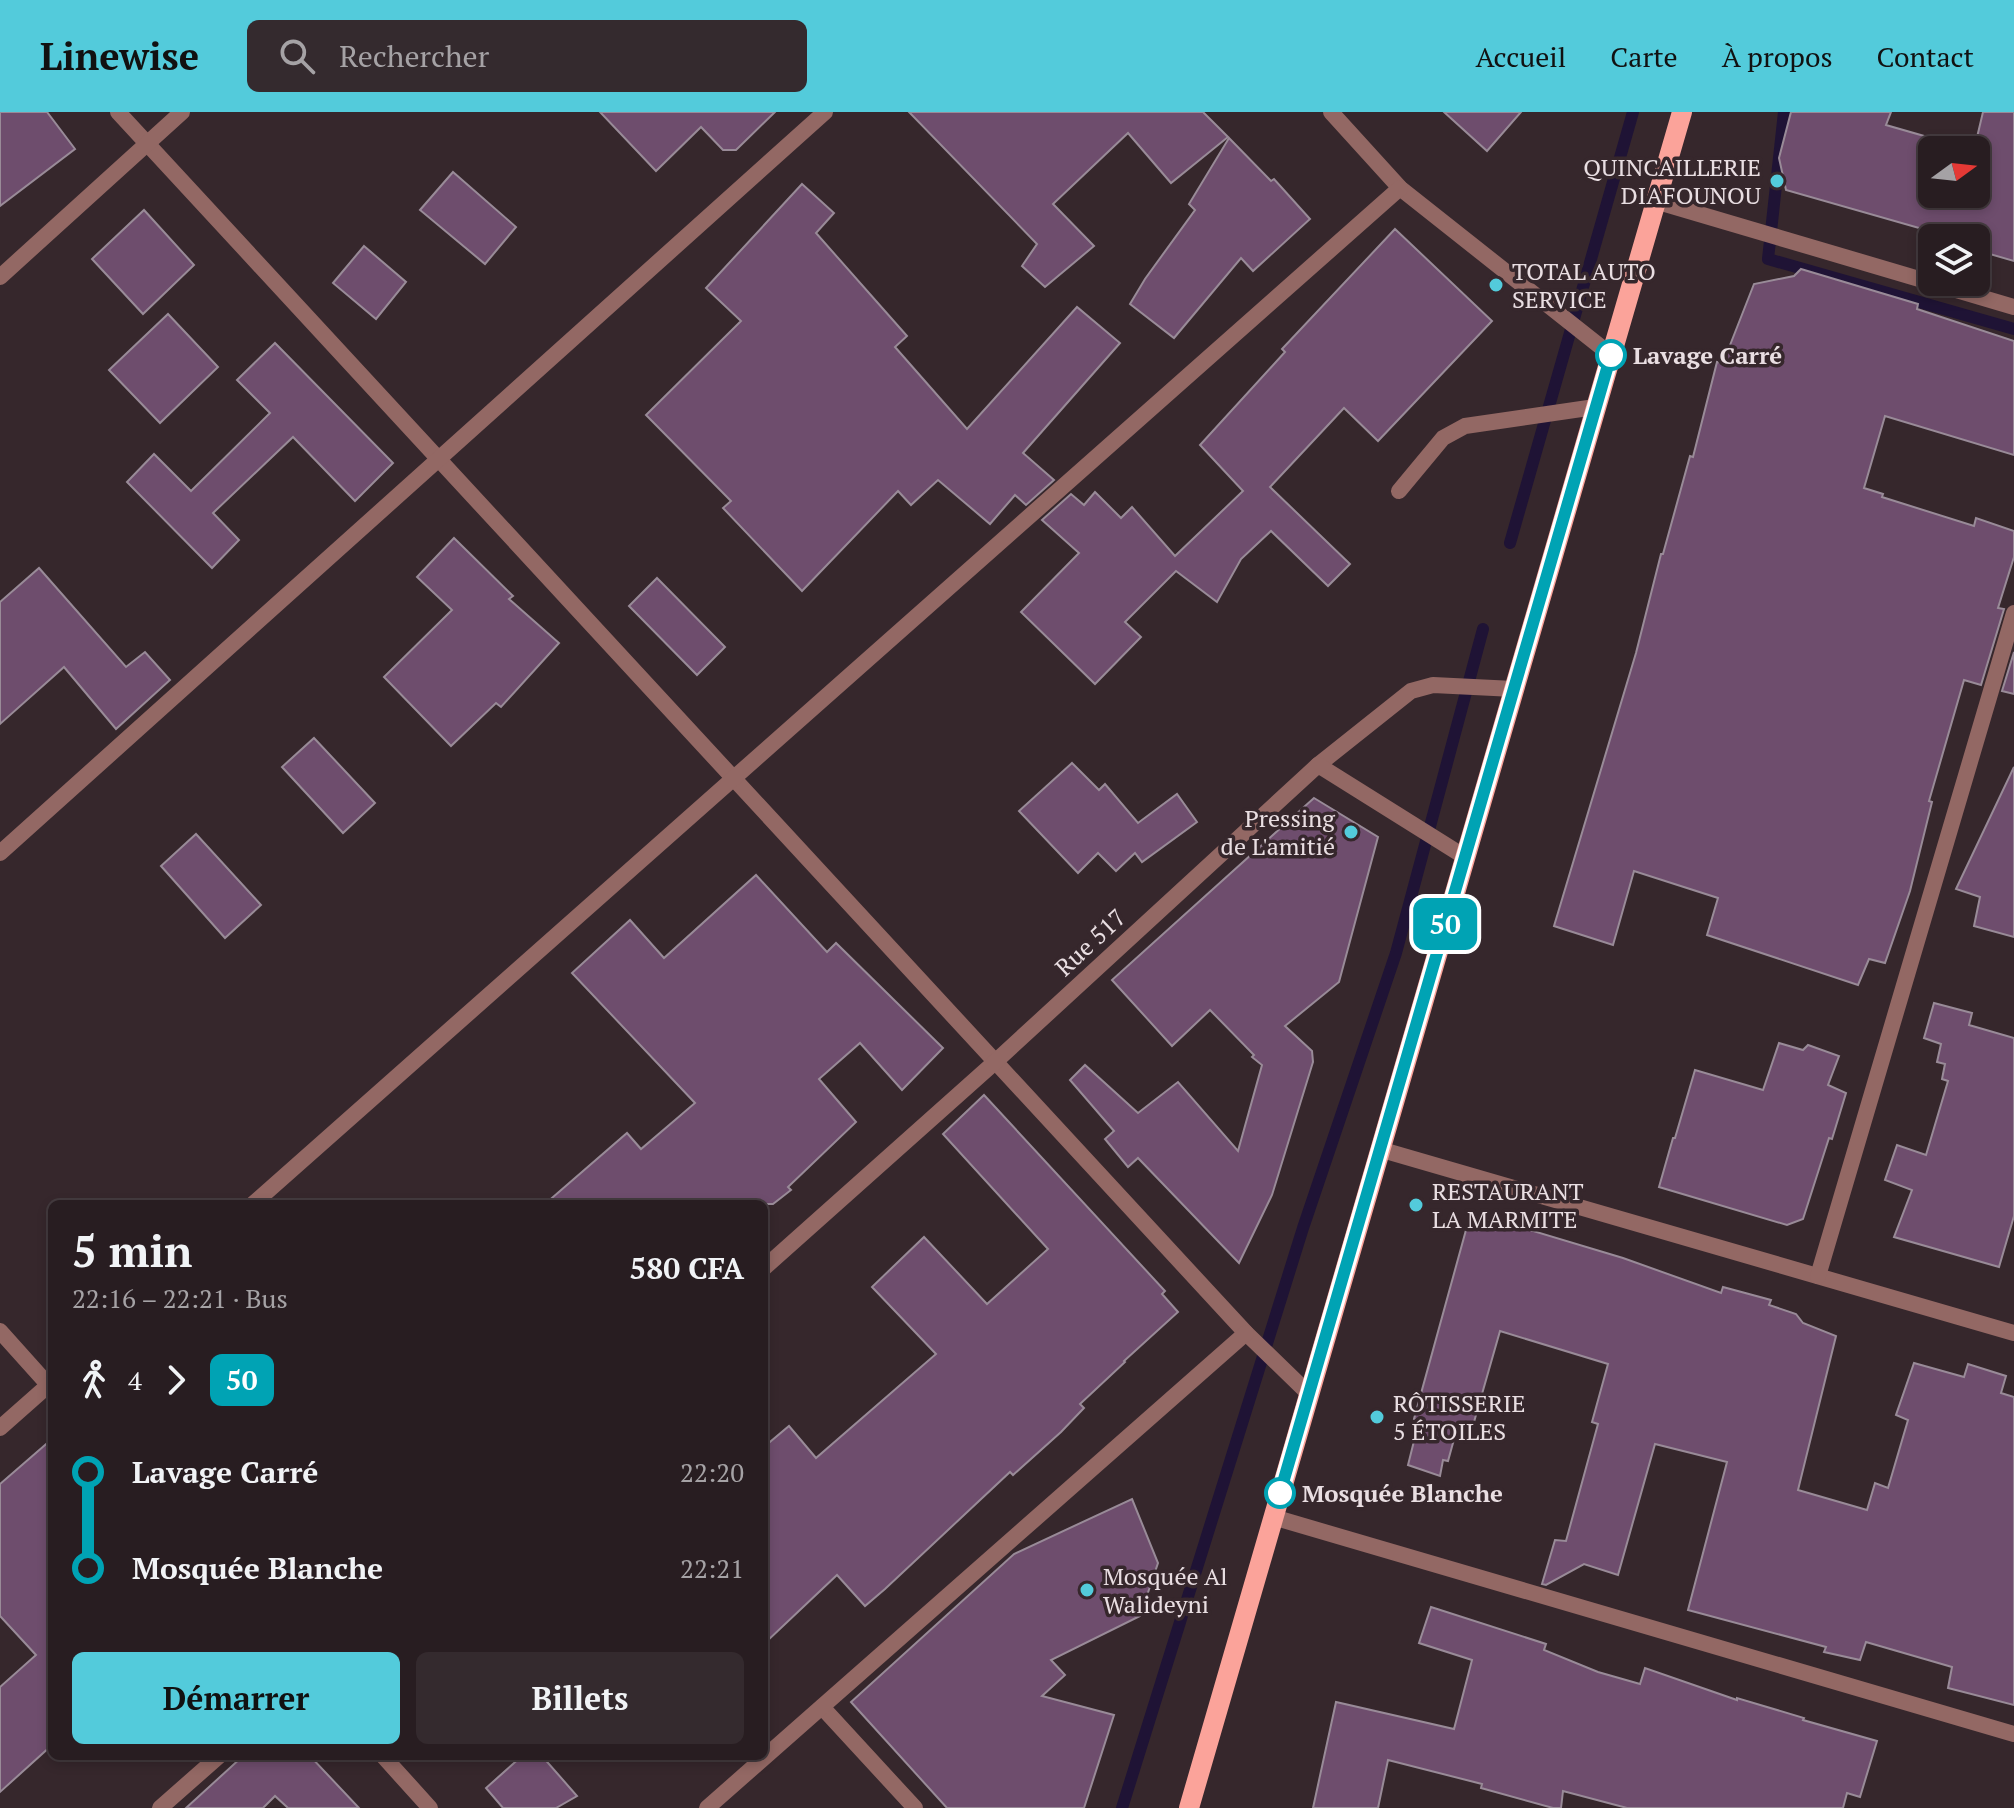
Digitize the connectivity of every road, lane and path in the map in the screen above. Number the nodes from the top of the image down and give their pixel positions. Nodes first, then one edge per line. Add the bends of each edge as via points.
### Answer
1 (118, 112) edge
2 (182, 112) edge
3 (825, 112) edge
4 (1331, 112) edge
5 (1682, 112) edge
6 (147, 144) junction
7 (1400, 188) junction
8 (1655, 201) junction
9 (0, 277) edge
10 (2014, 307) edge
11 (1611, 355) junction
12 (1595, 407) junction
13 (439, 459) junction
14 (1399, 491) dead end
15 (2014, 613) edge
16 (1514, 689) junction
17 (1318, 765) junction
18 (733, 778) junction
19 (0, 853) edge
20 (1465, 857) junction
21 (995, 1062) junction
22 (1379, 1149) junction
23 (258, 1200) edge
24 (768, 1264) edge
25 (1818, 1276) junction
26 (0, 1331) edge
27 (1246, 1333) junction
28 (2014, 1333) edge
29 (48, 1382) edge
30 (48, 1388) edge
31 (1309, 1394) junction
32 (0, 1428) edge
33 (1273, 1517) junction
34 (822, 1707) junction
35 (2014, 1734) edge
36 (768, 1754) edge
37 (214, 1760) edge
38 (387, 1760) edge
39 (762, 1760) edge
40 (160, 1808) edge
41 (430, 1808) edge
42 (707, 1808) edge
43 (915, 1808) edge
44 (1189, 1808) edge

1 - 6 street
2 - 6 street
3 - 13 street
4 - 7 street
5 - 8 main road
6 - 9 street
6 - 13 street
7 - 11 street
7 - 18 street
8 - 10 street
8 - 11 main road
11 - 12 main road
12 - 14 street via 1465,426 1443,438
12 - 16 main road
13 - 18 street
13 - 19 street
15 - 25 street
16 - 17 street, Rue 517 via 1433,685 1411,691
16 - 20 main road
17 - 20 street
17 - 21 street, Rue 517
18 - 21 street
18 - 23 street
20 - 22 main road
21 - 24 street, Rue 517
21 - 27 street
22 - 25 street
22 - 31 main road
25 - 28 street
26 - 29 street
27 - 31 street
27 - 34 street
30 - 32 street
31 - 33 main road
33 - 35 street
33 - 44 main road
34 - 36 street
34 - 43 street
37 - 40 street
38 - 41 street
39 - 42 street

